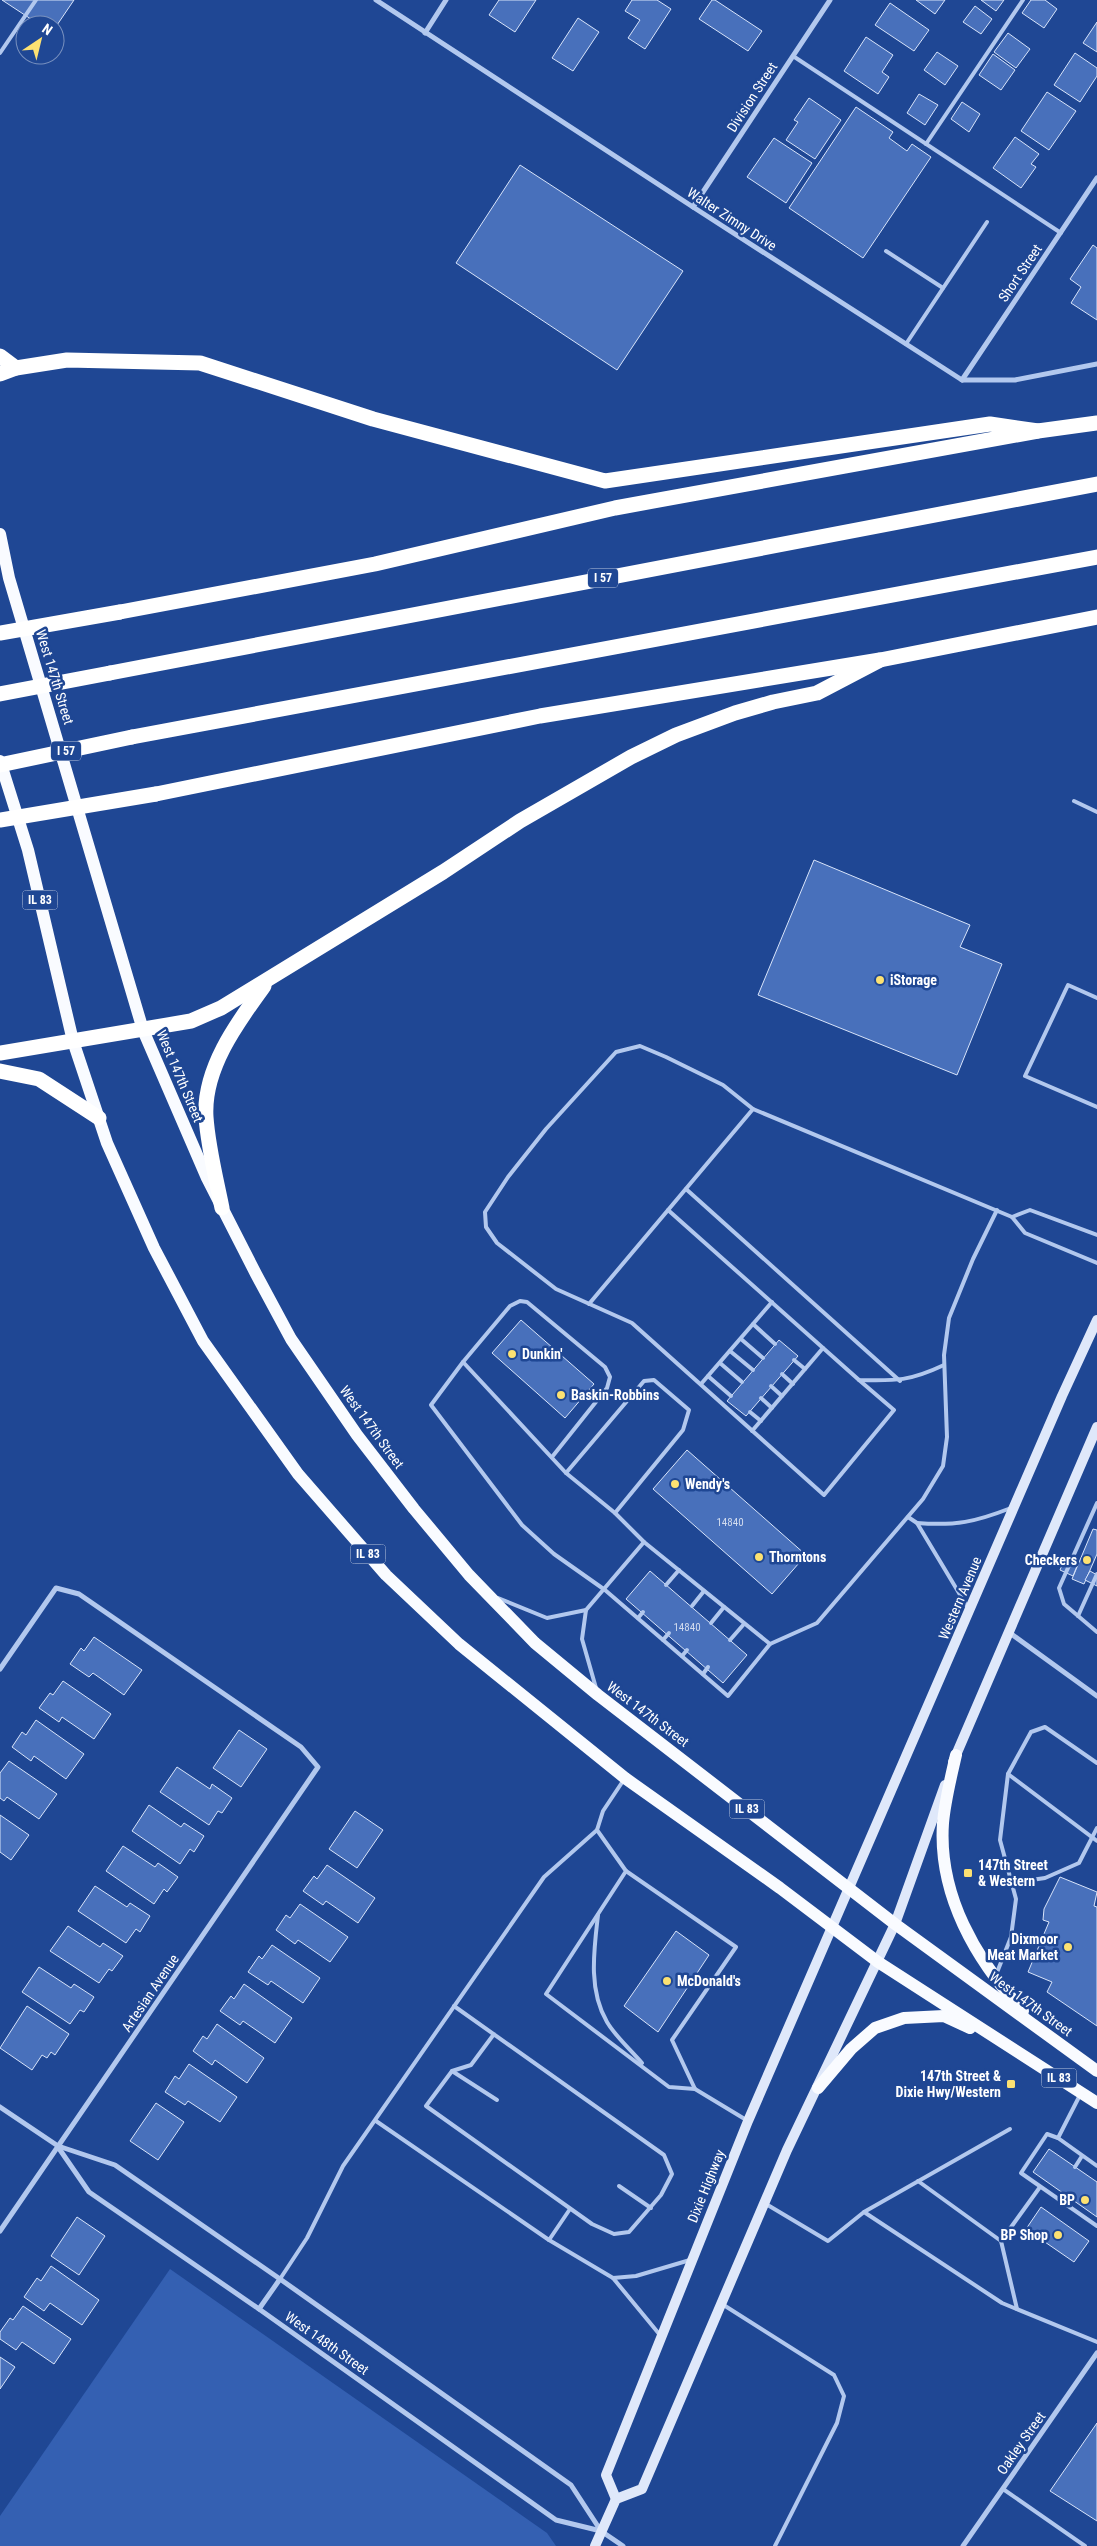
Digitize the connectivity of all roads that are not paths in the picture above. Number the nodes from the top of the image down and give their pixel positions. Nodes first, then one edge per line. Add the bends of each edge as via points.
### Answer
1 (36, 0) edge
2 (376, 0) edge
3 (446, 0) edge
4 (830, 0) edge
5 (1023, 0) edge
6 (425, 32) junction
7 (0, 53) edge
8 (793, 56) junction
9 (926, 144) junction
10 (1097, 178) edge
11 (693, 207) junction
12 (986, 222) dead end
13 (1061, 233) junction
14 (886, 251) dead end
15 (943, 288) junction
16 (906, 344) junction
17 (0, 356) edge
18 (1097, 364) edge
19 (16, 368) junction
20 (0, 374) edge
21 (962, 380) junction
22 (1097, 423) edge
23 (1038, 431) junction
24 (1097, 484) edge
25 (0, 534) edge
26 (1097, 557) edge
27 (1097, 617) edge
28 (0, 633) edge
29 (880, 660) junction
30 (0, 694) edge
31 (0, 761) edge
32 (0, 765) edge
33 (1074, 801) dead end
34 (1097, 812) edge
35 (0, 820) edge
36 (269, 979) junction
37 (1097, 998) edge
38 (143, 1030) junction
39 (73, 1041) junction
40 (0, 1053) edge
41 (0, 1071) edge
42 (1097, 1107) edge
43 (753, 1109) junction
44 (99, 1118) junction
45 (686, 1189) junction
46 (222, 1208) junction
47 (668, 1210) junction
48 (997, 1210) junction
49 (1012, 1217) junction
50 (1097, 1235) edge
51 (1097, 1263) edge
52 (772, 1302) junction
53 (589, 1304) junction
54 (1097, 1320) edge
55 (753, 1324) junction
56 (741, 1339) junction
57 (776, 1344) dead end
58 (823, 1348) junction
59 (730, 1351) junction
60 (763, 1358) dead end
61 (794, 1360) dead end
62 (463, 1362) junction
63 (720, 1363) junction
64 (944, 1365) junction
65 (805, 1369) junction
66 (753, 1370) dead end
67 (782, 1374) dead end
68 (708, 1376) junction
69 (859, 1380) junction
70 (901, 1381) junction
71 (742, 1382) dead end
72 (701, 1384) junction
73 (792, 1384) junction
74 (771, 1386) dead end
75 (731, 1396) dead end
76 (782, 1396) junction
77 (761, 1398) dead end
78 (772, 1408) junction
79 (750, 1412) dead end
80 (761, 1421) junction
81 (1097, 1427) edge
82 (752, 1431) junction
83 (552, 1458) junction
84 (566, 1473) junction
85 (1097, 1503) edge
86 (1014, 1507) junction
87 (615, 1513) junction
88 (908, 1517) junction
89 (917, 1523) junction
90 (644, 1542) junction
91 (679, 1570) junction
92 (1097, 1574) edge
93 (666, 1585) dead end
94 (604, 1590) junction
95 (704, 1591) junction
96 (488, 1593) junction
97 (692, 1606) dead end
98 (724, 1607) junction
99 (586, 1610) junction
100 (970, 1610) junction
101 (644, 1612) dead end
102 (1078, 1616) junction
103 (638, 1618) junction
104 (710, 1623) dead end
105 (744, 1624) junction
106 (1097, 1632) edge
107 (669, 1633) dead end
108 (1010, 1633) junction
109 (663, 1640) junction
110 (730, 1640) dead end
111 (770, 1644) junction
112 (687, 1650) dead end
113 (682, 1656) junction
114 (708, 1667) dead end
115 (0, 1669) edge
116 (703, 1674) junction
117 (598, 1695) junction
118 (1097, 1696) edge
119 (956, 1755) junction
120 (1097, 1763) edge
121 (1008, 1774) junction
122 (625, 1778) junction
123 (1097, 1828) edge
124 (597, 1830) junction
125 (1092, 1837) junction
126 (1097, 1840) edge
127 (626, 1871) junction
128 (1011, 1883) junction
129 (850, 1888) junction
130 (598, 1913) junction
131 (895, 1924) junction
132 (832, 1927) junction
133 (878, 1962) junction
134 (995, 1976) junction
135 (454, 2006) junction
136 (1040, 2030) junction
137 (494, 2034) junction
138 (1022, 2053) junction
139 (647, 2068) junction
140 (452, 2071) junction
141 (1097, 2071) edge
142 (818, 2088) junction
143 (695, 2089) junction
144 (1081, 2093) junction
145 (497, 2100) dead end
146 (1097, 2103) edge
147 (0, 2107) edge
148 (376, 2121) junction
149 (748, 2121) junction
150 (1010, 2129) dead end
151 (1058, 2138) junction
152 (58, 2146) junction
153 (1082, 2156) junction
154 (1097, 2166) edge
155 (1075, 2167) dead end
156 (918, 2181) junction
157 (619, 2186) dead end
158 (1040, 2187) junction
159 (1058, 2190) dead end
160 (1054, 2196) junction
161 (764, 2203) junction
162 (651, 2208) junction
163 (570, 2209) junction
164 (1086, 2210) dead end
165 (864, 2212) junction
166 (1082, 2216) junction
167 (1097, 2226) edge
168 (0, 2231) edge
169 (549, 2240) junction
170 (1002, 2241) junction
171 (692, 2259) junction
172 (613, 2278) junction
173 (280, 2279) junction
174 (721, 2303) junction
175 (259, 2309) junction
176 (1017, 2309) junction
177 (661, 2336) junction
178 (1097, 2342) edge
179 (1097, 2352) edge
180 (1003, 2489) junction
181 (616, 2498) junction
182 (602, 2531) junction
183 (595, 2546) edge
184 (623, 2546) edge
185 (775, 2546) edge
186 (963, 2546) edge
187 (1084, 2546) edge

1 - 7 lane
2 - 6 street, Walter Zimny Drive
3 - 6 street
4 - 8 street, Division Street
5 - 9 lane
6 - 11 street, Walter Zimny Drive
8 - 9 lane
8 - 11 street, Division Street
9 - 13 lane
10 - 13 street, Short Street
11 - 16 street, Walter Zimny Drive
12 - 15 lane
13 - 21 street, Short Street
14 - 15 lane
15 - 16 lane
16 - 21 street, Walter Zimny Drive
17 - 19 highway
18 - 21 street via 1015,380
19 - 20 highway
19 - 23 highway via 67,360 200,363 373,419 605,481 990,424
22 - 23 highway
23 - 28 highway, bridge via 615,508 375,564
24 - 30 highway, I 57, bridge
25 - 38 main road, West 147th Street / IL 83 via 9,578
26 - 32 highway, I 57, bridge via 132,737
27 - 29 highway
29 - 35 highway, bridge via 540,716 156,794
29 - 36 highway via 817,693 735,713 631,757 528,816
31 - 39 main road, IL 83 via 28,850
33 - 34 lane
36 - 38 highway via 221,1008 191,1021
36 - 46 highway via 222,1050 208,1091 206,1116
37 - 42 lane via 1068,985 1025,1076
38 - 39 highway
38 - 46 main road, West 147th Street / IL 83
39 - 40 highway
39 - 44 main road, IL 83
41 - 44 highway via 39,1079
43 - 45 lane
43 - 48 lane
43 - 53 lane via 723,1085 640,1046 616,1052 546,1129 485,1212 486,1227 497,1243 556,1289
44 - 122 main road, IL 83 via 154,1248 203,1341 298,1474 386,1575 532,1705
45 - 47 lane
45 - 70 lane
46 - 96 main road, West 147th Street / IL 83 via 291,1338 357,1435 414,1509
47 - 52 lane
47 - 53 lane
48 - 49 lane
48 - 64 lane via 949,1318
49 - 50 lane via 1030,1210
49 - 51 lane via 1025,1233
52 - 55 lane
52 - 58 lane
53 - 72 lane via 632,1323
54 - 86 main road, Western Avenue
55 - 56 lane
55 - 57 lane
56 - 59 lane
56 - 60 lane
58 - 65 lane
58 - 69 lane
59 - 63 lane
59 - 66 lane
61 - 65 lane
62 - 83 lane
62 - 83 lane via 510,1306 520,1301 527,1302 606,1367 610,1377 607,1388
62 - 94 lane via 431,1406 522,1525 554,1554
63 - 68 lane
63 - 71 lane
64 - 70 lane
64 - 88 lane via 947,1437 943,1466
65 - 73 lane
67 - 73 lane
68 - 72 lane
68 - 75 lane
69 - 70 lane
69 - 82 lane via 894,1410 824,1495
72 - 82 lane
73 - 76 lane
74 - 76 lane
76 - 78 lane
77 - 78 lane
78 - 80 lane
79 - 80 lane
80 - 82 lane
81 - 108 main road
83 - 84 lane
84 - 87 lane
84 - 87 lane via 644,1381 654,1380 689,1410 688,1419 683,1430
85 - 102 lane via 1059,1588 1064,1604
86 - 89 lane via 980,1520 949,1526
86 - 100 main road, Western Avenue
87 - 90 lane
88 - 89 lane
88 - 111 lane via 817,1623
89 - 100 lane
90 - 91 lane
90 - 94 lane
91 - 93 lane
91 - 95 lane
92 - 102 lane
94 - 99 lane
94 - 103 lane
95 - 97 lane
95 - 98 lane
96 - 99 lane via 547,1618
96 - 117 main road, West 147th Street / IL 83 via 535,1643
98 - 104 lane
98 - 105 lane
99 - 117 lane via 582,1639
100 - 129 main road, Western Avenue
101 - 103 lane
102 - 106 lane
103 - 109 lane
105 - 110 lane
105 - 111 lane
107 - 109 lane
108 - 118 street
108 - 119 main road
109 - 113 lane
111 - 116 lane via 728,1696
112 - 113 lane
113 - 116 lane
114 - 116 lane
115 - 152 street, Artesian Avenue via 56,1588 79,1594 301,1747 318,1767
117 - 129 main road, West 147th Street / IL 83
119 - 131 main road
119 - 134 main road via 943,1822 943,1857 953,1902 974,1947
120 - 121 lane via 1045,1727 1032,1732
121 - 125 lane
121 - 128 lane via 1000,1840
122 - 124 lane via 603,1811
122 - 132 main road, IL 83
123 - 125 lane
124 - 127 lane
124 - 135 lane via 544,1877
125 - 126 lane
125 - 128 lane via 1079,1863 1045,1878
127 - 130 lane
127 - 143 lane via 736,1947 672,2040
128 - 134 lane via 1016,1899 1011,1937
129 - 131 main road, West 147th Street / IL 83
129 - 132 main road, Dixie Highway
130 - 139 lane via 593,1956 595,1990 606,2022
130 - 139 lane via 546,1994
131 - 133 main road
131 - 136 main road, West 147th Street / IL 83
132 - 133 main road, IL 83
132 - 149 main road, Dixie Highway
133 - 138 main road, IL 83
133 - 142 main road
134 - 136 main road
135 - 137 lane
135 - 148 lane
136 - 141 main road, West 147th Street / IL 83
137 - 140 lane via 471,2064
137 - 162 lane via 664,2155 672,2174
138 - 142 main road via 944,2016 904,2018 875,2028
138 - 144 main road, IL 83
139 - 143 lane via 670,2087
140 - 145 lane
140 - 163 lane via 426,2106
142 - 161 main road
143 - 149 lane
144 - 146 main road, IL 83
144 - 151 lane
147 - 152 street, West 148th Street
148 - 169 lane
148 - 173 lane via 344,2166 307,2238
149 - 171 main road, Dixie Highway
150 - 156 lane
151 - 153 lane
151 - 158 lane via 1047,2134 1021,2173
152 - 168 street, Artesian Avenue
152 - 173 street, West 148th Street via 115,2165
152 - 175 street, West 148th Street via 89,2192
153 - 154 lane
153 - 155 lane
156 - 165 lane
156 - 170 lane
157 - 162 lane
158 - 160 lane
158 - 170 lane
159 - 160 lane
160 - 166 lane
161 - 165 lane via 828,2241
161 - 174 main road
162 - 163 lane via 629,2232 614,2234
163 - 169 lane
164 - 166 lane
165 - 176 lane via 1002,2303
166 - 167 lane
169 - 172 lane
170 - 176 lane
171 - 172 lane via 644,2274
171 - 177 main road, Dixie Highway
172 - 177 lane
173 - 175 street
173 - 182 street, West 148th Street via 571,2485
174 - 181 main road via 642,2489
174 - 185 lane via 834,2375 844,2396 837,2423
175 - 182 street, West 148th Street via 556,2520
176 - 178 lane
177 - 181 main road, Dixie Highway via 606,2475
179 - 180 street, Oakley Street
180 - 186 street, Oakley Street
180 - 187 lane
181 - 182 main road
182 - 183 main road
182 - 184 street, West 148th Street

